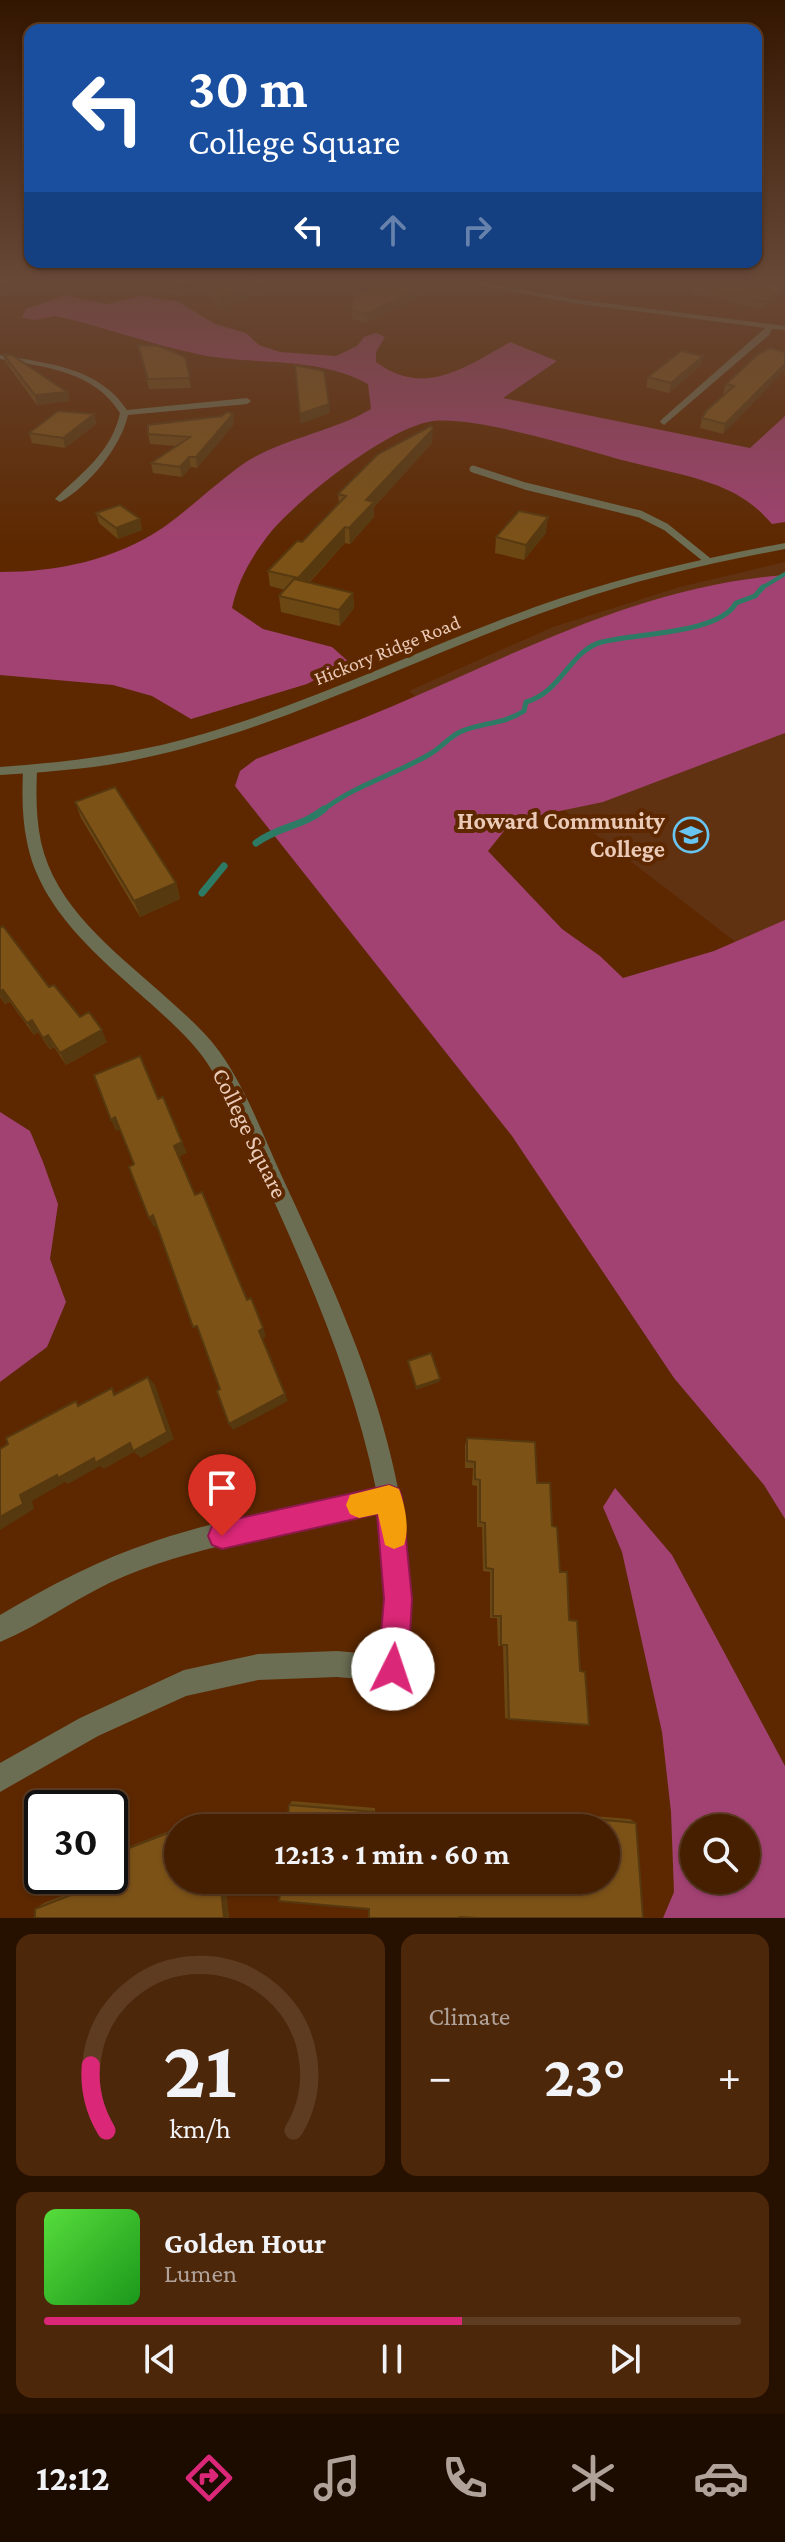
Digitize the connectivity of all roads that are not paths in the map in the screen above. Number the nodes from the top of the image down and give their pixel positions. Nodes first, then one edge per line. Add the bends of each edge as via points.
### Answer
1 (44, 368) edge
2 (726, 368) edge
3 (247, 401) dead end
4 (124, 413) junction
5 (664, 422) dead end
6 (473, 469) dead end
7 (60, 499) dead end
8 (785, 546) edge
9 (707, 560) junction
10 (30, 770) junction
11 (0, 771) edge
12 (389, 1498) junction
13 (0, 1629) edge
14 (0, 1778) edge

1 - 4 street via 84,377 115,397
2 - 5 street
3 - 4 street
4 - 7 street via 120,435 109,451
6 - 9 lane via 640,514
8 - 9 street, Hickory Ridge Road
9 - 10 street, Hickory Ridge Road via 533,612 228,731 100,762
10 - 11 street, Hickory Ridge Road
10 - 12 street, College Square via 29,828 54,894 89,938 174,1014 219,1066 338,1316 379,1439
12 - 13 street via 194,1542 122,1565
12 - 14 street, College Square via 398,1599 393,1669 337,1664 258,1667 184,1683 89,1727

